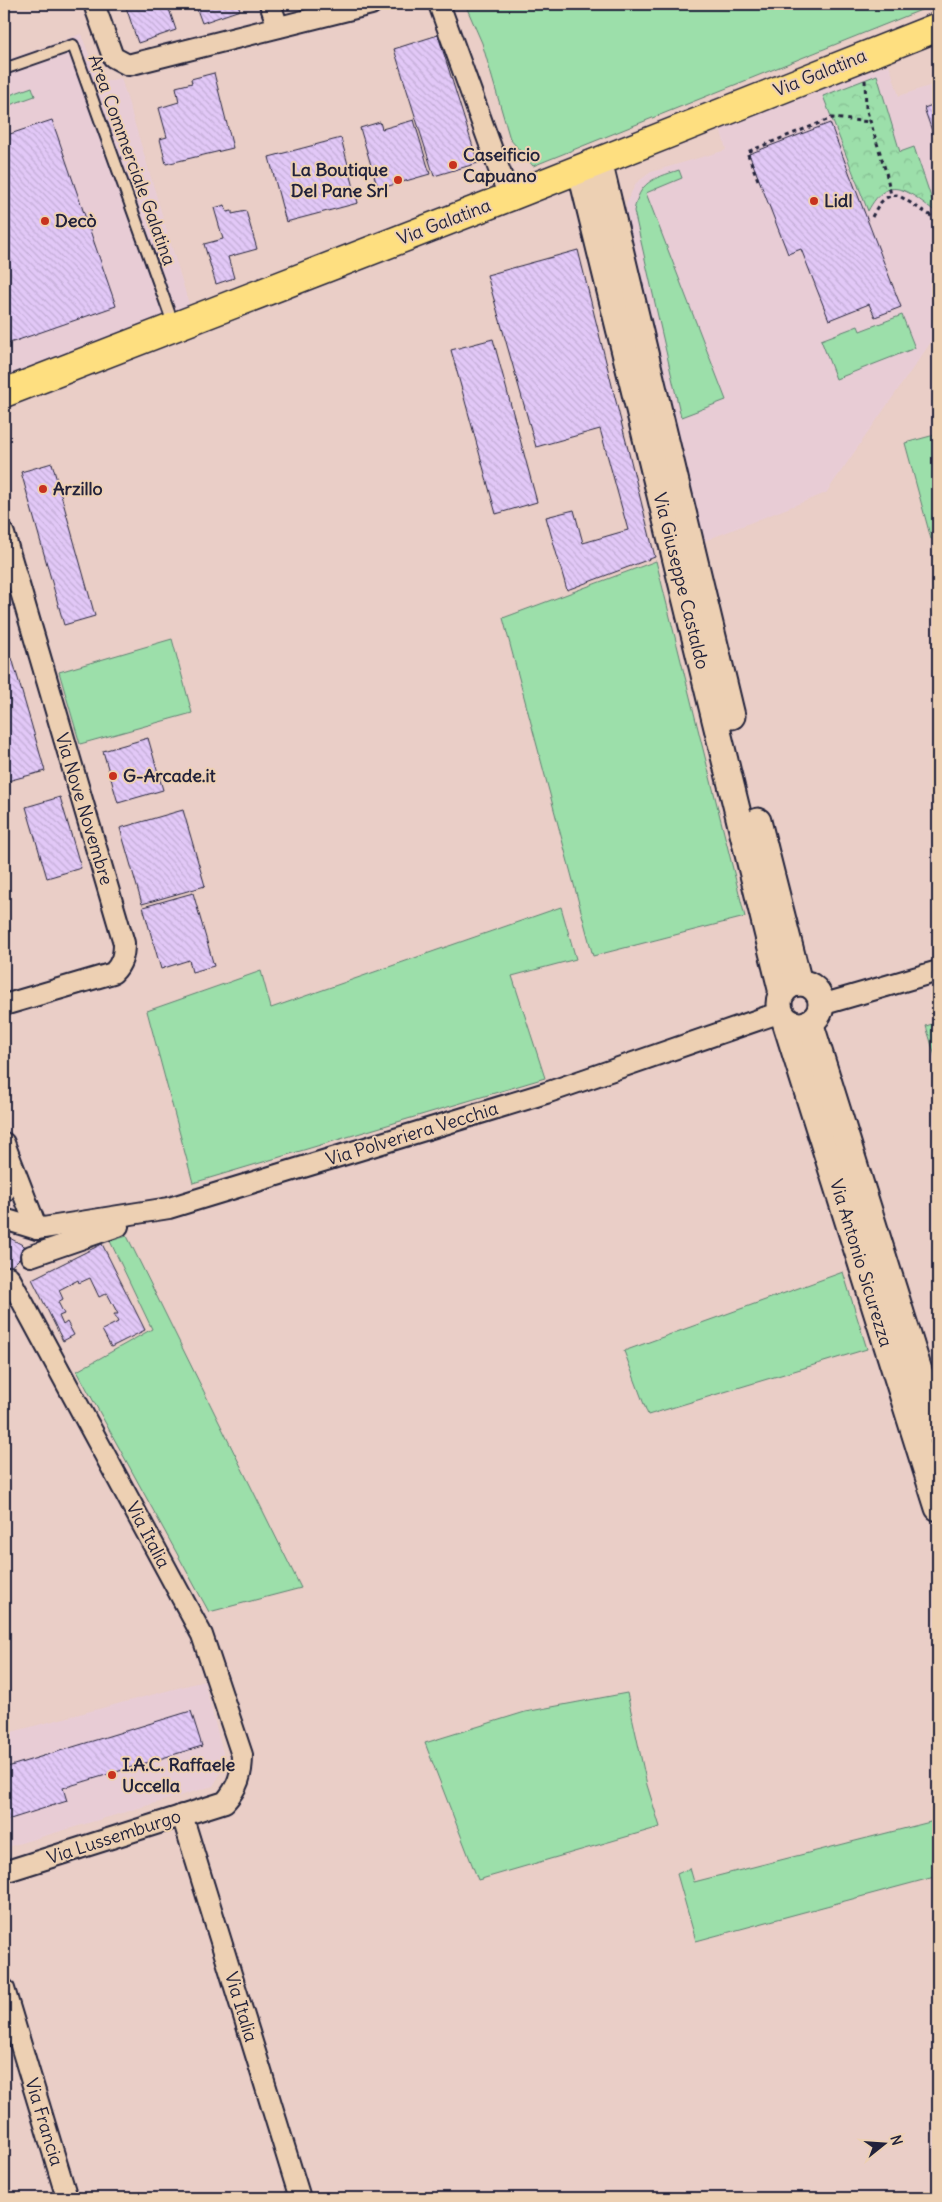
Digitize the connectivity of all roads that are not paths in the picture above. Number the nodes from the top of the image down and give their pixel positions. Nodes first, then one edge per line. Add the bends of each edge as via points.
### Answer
1 (94, 4) edge
2 (270, 4) edge
3 (371, 4) edge
4 (439, 4) edge
5 (278, 27) junction
6 (938, 27) edge
7 (938, 40) edge
8 (897, 43) junction
9 (4, 69) edge
10 (590, 165) junction
11 (509, 197) junction
12 (174, 327) junction
13 (4, 393) edge
14 (4, 534) edge
15 (938, 971) edge
16 (787, 1002) junction
17 (4, 1005) edge
18 (815, 1014) junction
19 (4, 1143) edge
20 (14, 1171) junction
21 (4, 1192) edge
22 (169, 1208) junction
23 (4, 1219) edge
24 (37, 1229) junction
25 (31, 1256) junction
26 (6, 1280) edge
27 (938, 1431) edge
28 (938, 1508) edge
29 (225, 1802) joint
30 (182, 1815) junction
31 (4, 1872) edge
32 (4, 1989) edge
33 (67, 2198) edge
34 (300, 2198) edge

1 - 5 street via 112,57 128,65
2 - 5 street
3 - 5 street
4 - 11 street
6 - 8 main road, Via Galatina
7 - 8 street
8 - 10 main road, Via Galatina
9 - 12 lane, Area Commerciale Galatina via 74,45
10 - 11 main road, Via Galatina
10 - 16 street, Via Giuseppe Castaldo via 751,795
11 - 12 main road, Via Galatina
12 - 13 main road, Via Galatina
14 - 17 street, Via Nove Novembre via 124,943 120,966 113,973
15 - 18 street
16 - 18 street via 796,1025
16 - 18 street, Via Antonio Sicurezza via 812,987 820,998
16 - 22 street, Via Polveriera Vecchia via 546,1093
16 - 28 street, Via Antonio Sicurezza
18 - 27 street, Via Antonio Sicurezza
19 - 20 street
20 - 21 street
20 - 24 street
22 - 24 street, Via Polveriera Vecchia
22 - 25 street
23 - 24 street
24 - 25 street
25 - 26 street
26 - 29 street, Via Italia via 202,1635 242,1755 242,1772 236,1789
29 - 30 street, Via Lussemburgo
30 - 31 street, Via Lussemburgo
30 - 34 street, Via Italia
32 - 33 street, Via Francia

